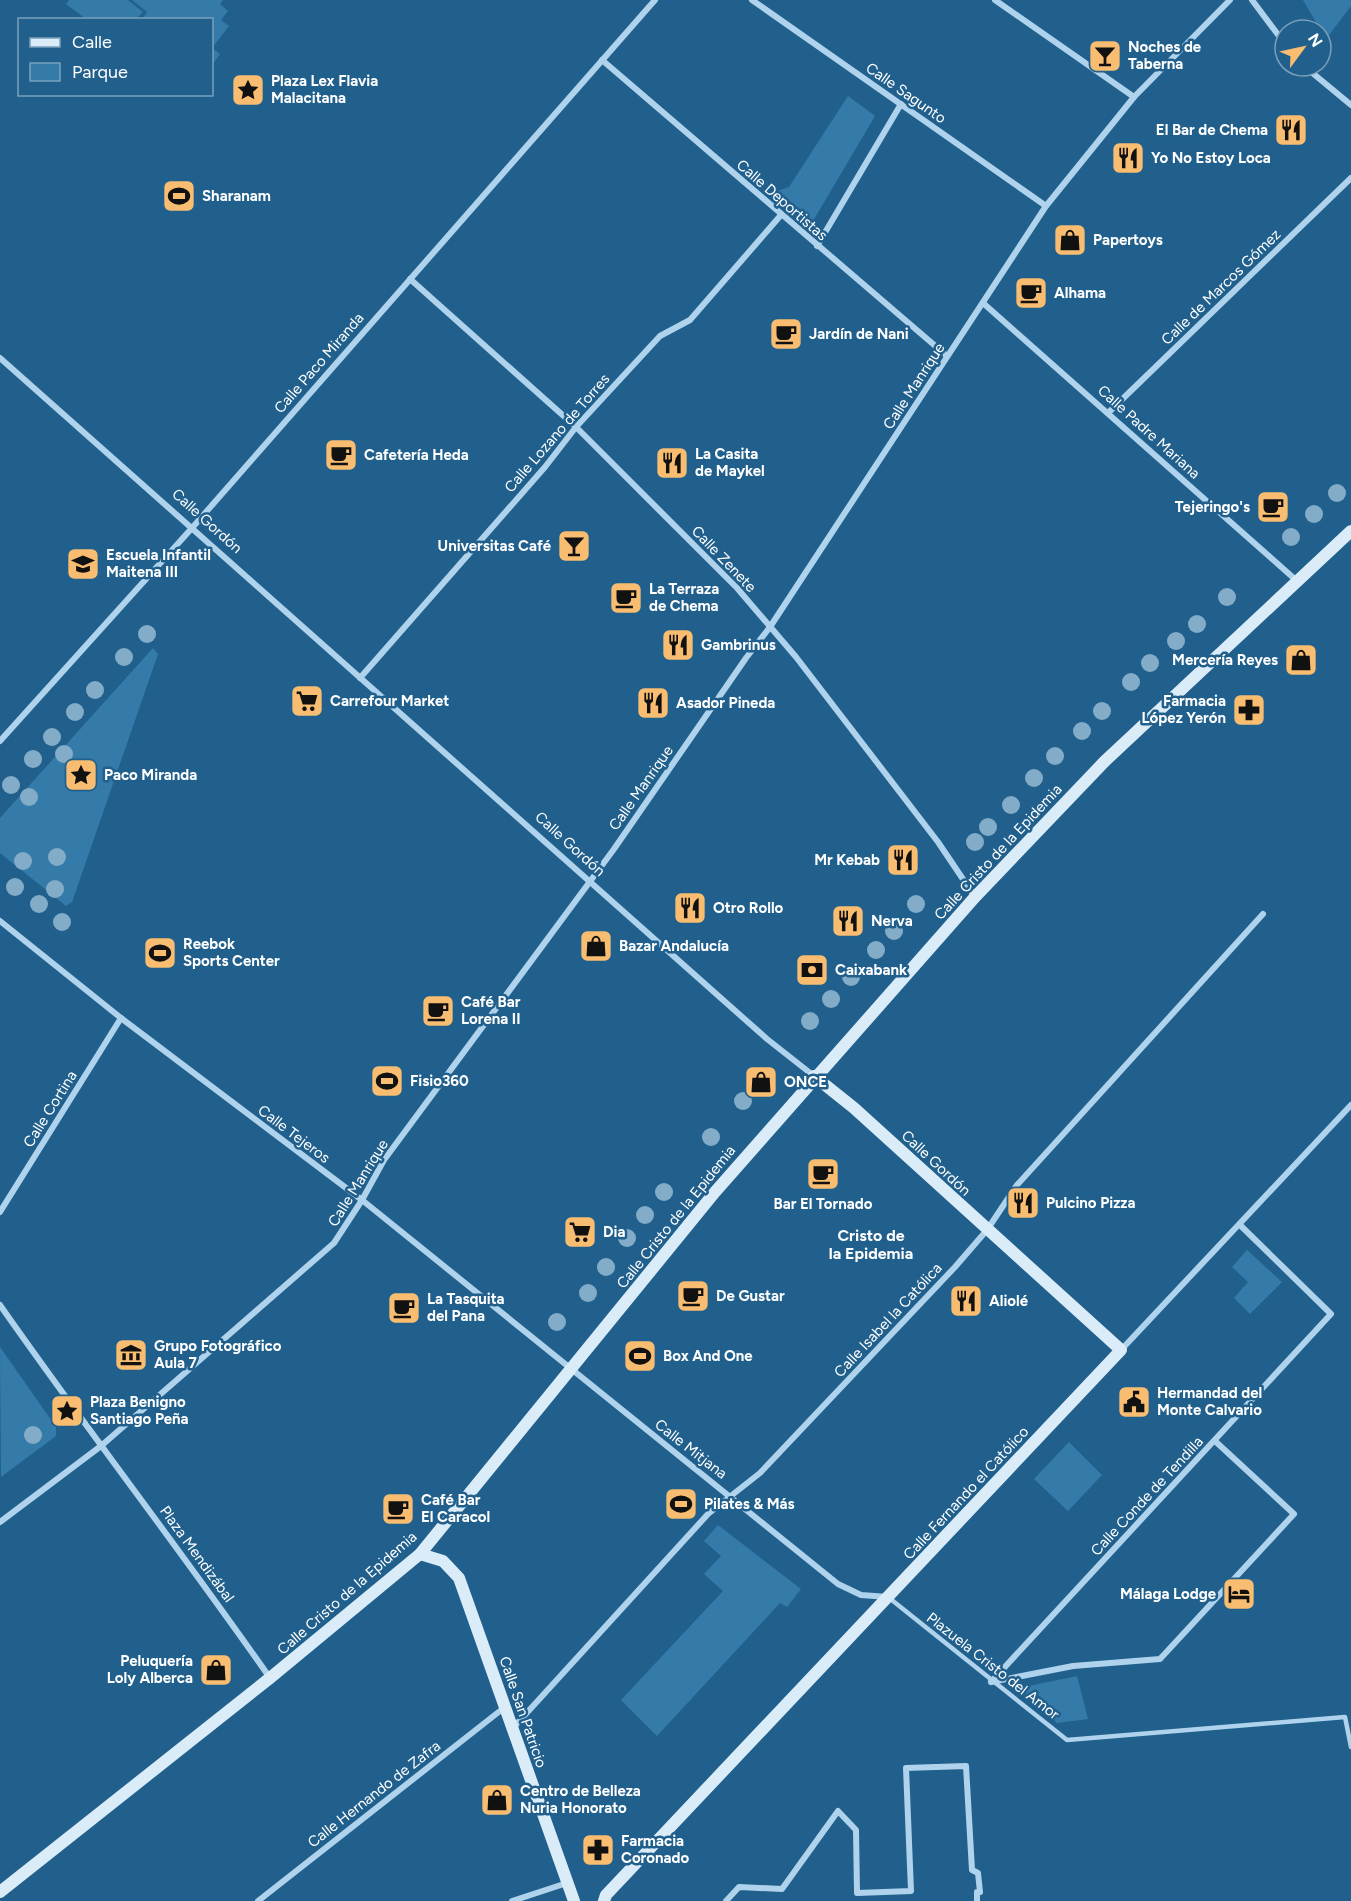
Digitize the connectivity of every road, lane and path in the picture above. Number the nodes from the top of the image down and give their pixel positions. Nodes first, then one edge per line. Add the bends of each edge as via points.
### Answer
1 (655, 0) edge
2 (752, 0) edge
3 (994, 0) edge
4 (1230, 0) edge
5 (1252, 0) edge
6 (1273, 28) edge
7 (602, 60) junction
8 (1318, 78) edge
9 (1134, 97) junction
10 (901, 104) junction
11 (1351, 105) edge
12 (1351, 178) edge
13 (1046, 206) junction
14 (782, 215) junction
15 (817, 246) junction
16 (410, 279) junction
17 (983, 303) junction
18 (947, 356) junction
19 (0, 358) edge
20 (1108, 413) junction
21 (576, 427) junction
22 (192, 528) junction
23 (1351, 531) edge
24 (1297, 581) junction
25 (770, 627) junction
26 (360, 678) junction
27 (0, 741) edge
28 (590, 881) junction
29 (975, 897) junction
30 (1263, 914) dead end
31 (0, 921) edge
32 (121, 1018) junction
33 (814, 1076) junction
34 (1351, 1105) edge
35 (362, 1200) junction
36 (0, 1212) edge
37 (1240, 1225) junction
38 (987, 1230) junction
39 (0, 1305) edge
40 (1121, 1350) junction
41 (570, 1369) junction
42 (1215, 1442) junction
43 (101, 1446) junction
44 (730, 1496) junction
45 (0, 1522) edge
46 (420, 1554) junction
47 (888, 1597) junction
48 (270, 1678) junction
49 (991, 1682) junction
50 (506, 1707) junction
51 (513, 1728) junction
52 (1351, 1747) edge
53 (567, 1883) junction
54 (0, 1892) edge
55 (258, 1901) edge
56 (512, 1901) edge
57 (574, 1901) edge
58 (604, 1901) edge
59 (726, 1901) edge
60 (977, 1901) edge

1 - 7 street, Calle Paco Miranda
2 - 10 street, Calle Sagunto
3 - 9 street
4 - 9 street, Calle Manrique
5 - 6 street
7 - 14 street, Calle Deportistas
7 - 16 street, Calle Paco Miranda
8 - 11 street
9 - 13 street, Calle Manrique
10 - 13 street, Calle Sagunto
10 - 15 street
12 - 20 street, Calle de Marcos Gómez
13 - 17 street, Calle Manrique
14 - 15 street, Calle Deportistas
14 - 21 street, Calle Lozano de Torres via 690,320 660,336
15 - 18 street, Calle Deportistas
16 - 21 street, Calle Zenete
16 - 22 street, Calle Paco Miranda
17 - 18 street, Calle Manrique
17 - 20 street, Calle Padre Mariana
18 - 25 street, Calle Manrique
19 - 22 street, Calle Gordón
20 - 24 street, Calle Padre Mariana
21 - 25 street, Calle Zenete via 737,588
21 - 26 street, Calle Lozano de Torres
22 - 26 street, Calle Gordón
22 - 27 street, Calle Paco Miranda
23 - 24 main road, Calle Cristo de la Epidemia
24 - 29 main road, Calle Cristo de la Epidemia via 1104,762
25 - 28 street, Calle Manrique
25 - 29 street, Calle Zenete via 938,842
26 - 28 street, Calle Gordón
28 - 33 street, Calle Gordón
28 - 35 street, Calle Manrique via 384,1160
29 - 33 main road, Calle Cristo de la Epidemia
30 - 38 street, Calle Isabel la Católica via 1017,1185
31 - 32 street, Calle Tejeros
32 - 35 street, Calle Tejeros
32 - 36 street, Calle Cortina
33 - 38 main road, Calle Gordón
33 - 41 main road, Calle Cristo de la Epidemia
34 - 37 street, Calle Fernando el Católico
35 - 41 street, Calle Tejeros
35 - 43 street, Calle Manrique via 334,1243
37 - 40 street, Calle Fernando el Católico
37 - 42 street, Calle Conde de Tendilla via 1331,1314
38 - 40 main road, Calle Gordón
38 - 44 street, Calle Isabel la Católica via 760,1473
39 - 43 street
40 - 47 main road, Calle Fernando el Católico
41 - 44 street, Calle Mitjana
41 - 46 main road, Calle Cristo de la Epidemia
42 - 49 street, Calle Conde de Tendilla
42 - 49 street via 1294,1514 1160,1659 1073,1666
43 - 45 street, Calle Manrique
43 - 48 street, Plaza Mendizábal
44 - 47 street, Calle Mitjana via 838,1584 861,1595
44 - 51 street, Calle Isabel la Católica via 708,1514
46 - 48 main road, Calle Cristo de la Epidemia
46 - 50 main road, Calle San Patricio via 443,1561 459,1578
47 - 49 lane, Plazuela Cristo del Amor
47 - 58 main road, Calle Fernando el Católico
48 - 54 main road, Calle Cristo de la Epidemia
49 - 52 lane, Plazuela Cristo del Amor via 1067,1740 1345,1718
50 - 51 main road, Calle San Patricio
50 - 55 street, Calle Hernando de Zafra
51 - 53 main road, Calle San Patricio
53 - 56 street
53 - 57 main road, Calle San Patricio
59 - 60 street via 739,1887 782,1889 838,1811 856,1830 857,1893 911,1891 906,1768 966,1766 972,1870 978,1873 980,1892

